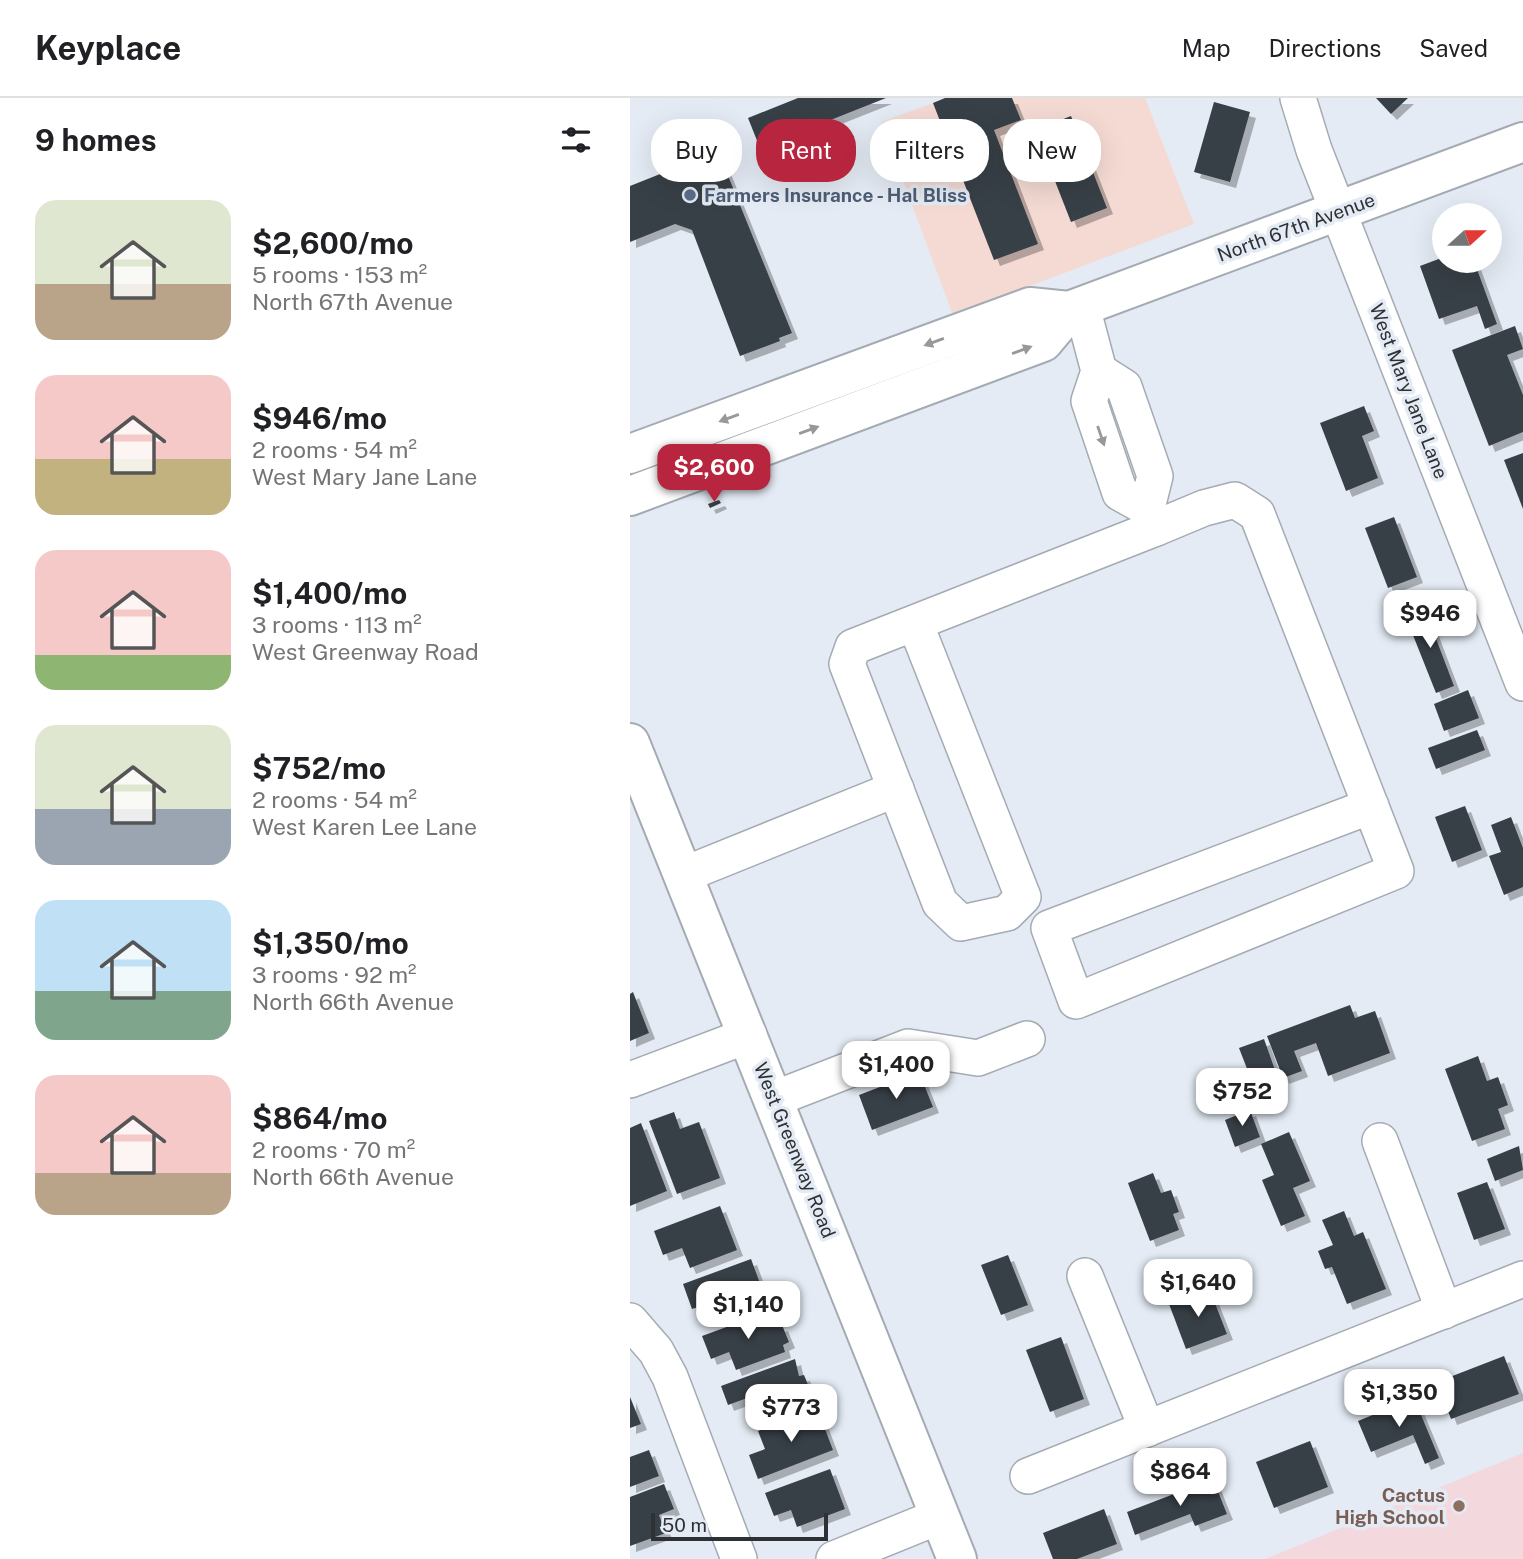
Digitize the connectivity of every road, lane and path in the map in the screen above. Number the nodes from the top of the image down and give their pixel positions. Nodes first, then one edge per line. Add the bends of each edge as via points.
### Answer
1 (1298, 98) edge
2 (1523, 142) edge
3 (1339, 211) junction
4 (1076, 309) junction
5 (630, 454) edge
6 (630, 496) edge
7 (1152, 518) junction
8 (915, 623) junction
9 (1523, 683) edge
10 (630, 743) edge
11 (896, 789) junction
12 (1371, 806) junction
13 (684, 875) junction
14 (749, 1035) junction
15 (1027, 1039) dead end
16 (630, 1080) edge
17 (774, 1099) junction
18 (1380, 1141) dead end
19 (1085, 1276) dead end
20 (1523, 1279) edge
21 (1444, 1311) junction
22 (630, 1321) edge
23 (1147, 1429) junction
24 (1028, 1476) dead end
25 (940, 1516) junction
26 (739, 1559) edge
27 (834, 1559) edge
28 (957, 1559) edge

1 - 3 street, West Mary Jane Lane
2 - 3 main road, North 67th Avenue
3 - 4 main road, North 67th Avenue
3 - 9 street, West Mary Jane Lane
4 -> 5 main road, North 67th Avenue via 1030,307
6 -> 4 main road via 1044,342
4 - 7 street via 1099,371 1089,401 1120,493
7 - 8 street
7 - 12 street via 1235,500 1257,514
8 - 11 street via 853,647 847,664
8 - 11 street via 1023,897 1007,913 961,923 940,903
10 - 13 main road, West Greenway Road
11 - 13 street
12 - 12 street via 1396,871 1076,1001 1049,928
13 - 14 main road, West Greenway Road
14 - 16 street
14 - 17 main road, West Greenway Road
15 - 17 street via 978,1058 908,1047
17 - 25 main road, West Greenway Road
18 - 21 street
19 - 23 street
20 - 21 street
21 - 23 street
22 - 26 street via 656,1351 670,1377
23 - 24 street
25 - 27 street
25 - 28 main road, West Greenway Road

